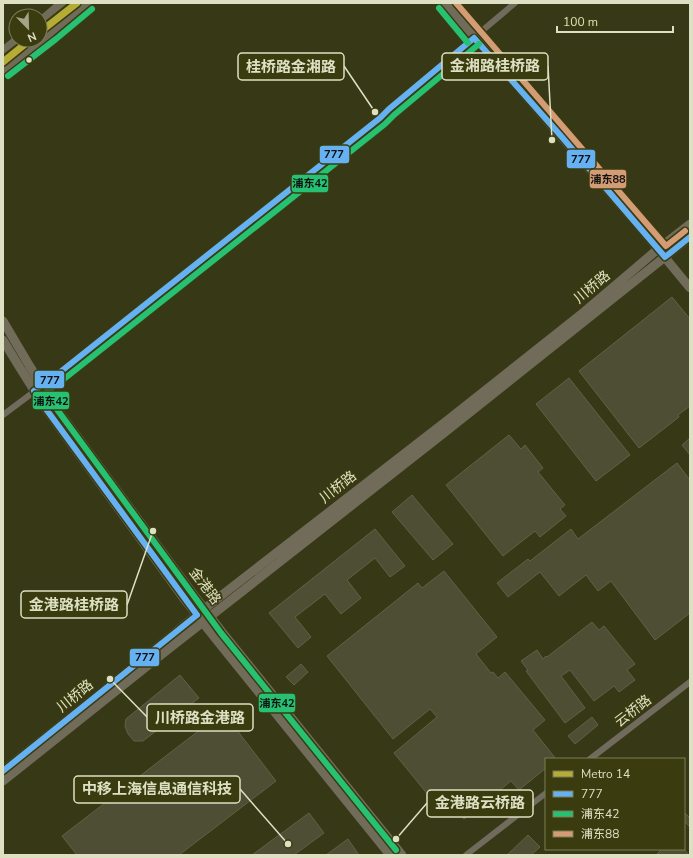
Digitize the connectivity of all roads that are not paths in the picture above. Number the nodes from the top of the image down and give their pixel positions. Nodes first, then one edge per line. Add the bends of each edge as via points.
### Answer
1 (62, 3) edge
2 (87, 3) edge
3 (445, 3) edge
4 (515, 3) edge
5 (48, 15) edge
6 (474, 38) junction
7 (3, 70) edge
8 (690, 224) edge
9 (690, 237) edge
10 (658, 249) junction
11 (665, 257) junction
12 (690, 288) edge
13 (3, 321) edge
14 (3, 340) edge
15 (38, 389) junction
16 (3, 415) edge
17 (201, 612) junction
18 (207, 620) junction
19 (690, 682) edge
20 (591, 758) edge
21 (3, 771) edge
22 (3, 781) edge
23 (545, 794) edge
24 (390, 855) edge
25 (402, 855) edge
26 (466, 855) edge

1 - 5 street
2 - 7 street
3 - 6 street
4 - 6 street
6 - 10 street
6 - 15 street via 380,118
8 - 10 street, 川桥路
9 - 11 street, 川桥路
10 - 11 street
10 - 17 street, 川桥路 via 584,312
11 - 12 street
11 - 18 street, 川桥路
13 - 15 street, 金港路
14 - 15 street, 金港路
15 - 16 street
15 - 17 street, 金港路 via 46,409
17 - 18 street, 金港路
17 - 21 street, 川桥路
18 - 22 street, 川桥路
18 - 24 street, 金港路
18 - 25 street, 金港路 via 227,638
19 - 20 street, 云桥路
23 - 26 street

